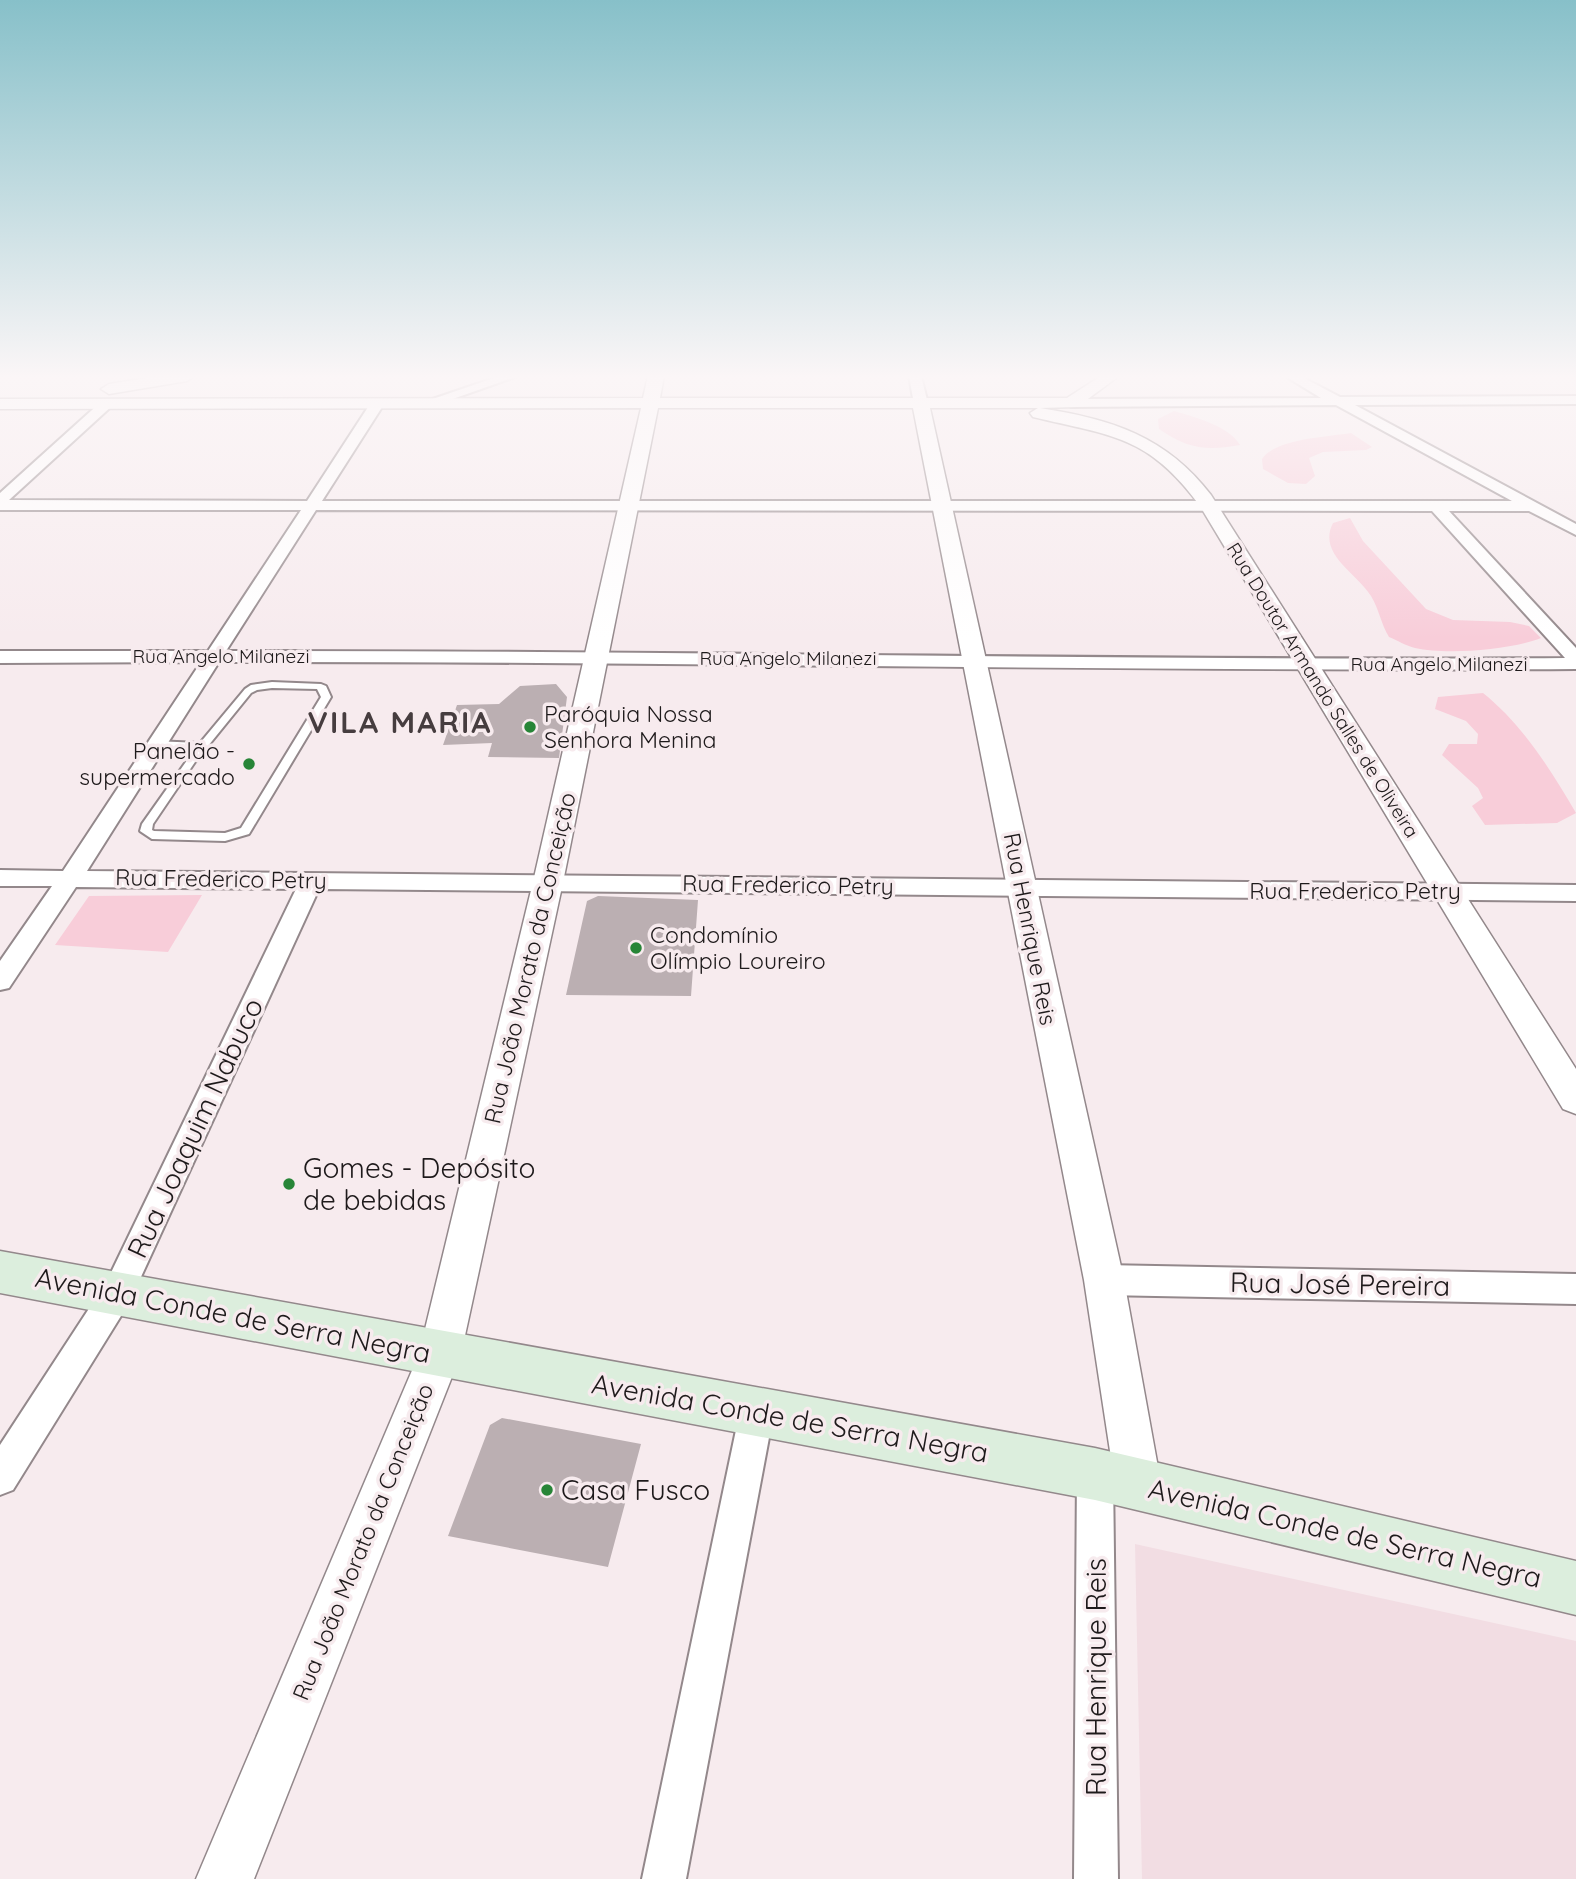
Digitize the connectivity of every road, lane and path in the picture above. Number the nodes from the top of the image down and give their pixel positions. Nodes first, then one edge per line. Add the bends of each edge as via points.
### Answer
1 (38, 464) edge
2 (339, 464) edge
3 (636, 464) edge
4 (933, 464) edge
5 (1174, 464) edge
6 (1453, 464) edge
7 (0, 503) edge
8 (941, 504) junction
9 (312, 505) junction
10 (627, 505) junction
11 (1209, 505) junction
12 (1436, 506) junction
13 (1534, 506) junction
14 (1576, 530) edge
15 (212, 656) junction
16 (598, 656) junction
17 (0, 657) edge
18 (975, 659) junction
19 (1576, 661) edge
20 (1308, 665) junction
21 (159, 743) junction
22 (201, 746) junction
23 (71, 877) junction
24 (0, 878) edge
25 (312, 880) junction
26 (548, 882) junction
27 (1023, 889) junction
28 (1448, 892) junction
29 (1576, 893) edge
30 (0, 981) edge
31 (1576, 1099) edge
32 (0, 1272) edge
33 (1104, 1280) junction
34 (1576, 1289) edge
35 (118, 1292) junction
36 (440, 1354) junction
37 (757, 1411) junction
38 (0, 1477) edge
39 (1116, 1479) junction
40 (1576, 1588) edge
41 (225, 1879) edge
42 (664, 1879) edge
43 (1097, 1879) edge

1 - 7 street
2 - 9 street
3 - 10 street, Rua João Morato da Conceição
4 - 8 street, Rua Henrique Reis
5 - 11 street, Rua Doutor Armando Salles de Oliveira
6 - 13 street
7 - 9 street
8 - 10 street
8 - 11 street
8 - 18 street, Rua Henrique Reis
9 - 10 street
9 - 15 street
10 - 16 street, Rua João Morato da Conceição
11 - 12 street
11 - 20 street, Rua Doutor Armando Salles de Oliveira
12 - 13 street
12 - 19 street
13 - 14 street
15 - 16 street, Rua Angelo Milanezi
15 - 17 street, Rua Angelo Milanezi
15 - 21 street
16 - 18 street, Rua Angelo Milanezi
16 - 26 street, Rua João Morato da Conceição
18 - 20 street, Rua Angelo Milanezi
18 - 27 street, Rua Henrique Reis
19 - 20 street, Rua Angelo Milanezi
20 - 28 street, Rua Doutor Armando Salles de Oliveira
21 - 22 lane
21 - 23 street
22 - 22 lane via 254,687 317,686 326,693 245,831 225,837 152,835 146,831 148,824
23 - 24 street, Rua Frederico Petry
23 - 25 street, Rua Frederico Petry
23 - 30 street
25 - 26 street, Rua Frederico Petry
25 - 35 street, Rua Joaquim Nabuco
26 - 27 street, Rua Frederico Petry
26 - 36 street, Rua João Morato da Conceição
27 - 28 street, Rua Frederico Petry
27 - 33 street, Rua Henrique Reis
28 - 29 street, Rua Frederico Petry
28 - 31 street, Rua Doutor Armando Salles de Oliveira
32 - 35 main road, Avenida Conde de Serra Negra
33 - 34 street, Rua José Pereira
33 - 39 street, Rua Henrique Reis
35 - 36 main road, Avenida Conde de Serra Negra
35 - 38 street, Rua Joaquim Nabuco
36 - 37 main road, Avenida Conde de Serra Negra
36 - 41 street, Rua João Morato da Conceição
37 - 39 main road, Avenida Conde de Serra Negra
37 - 42 street
39 - 40 main road, Avenida Conde de Serra Negra
39 - 43 street, Rua Henrique Reis

